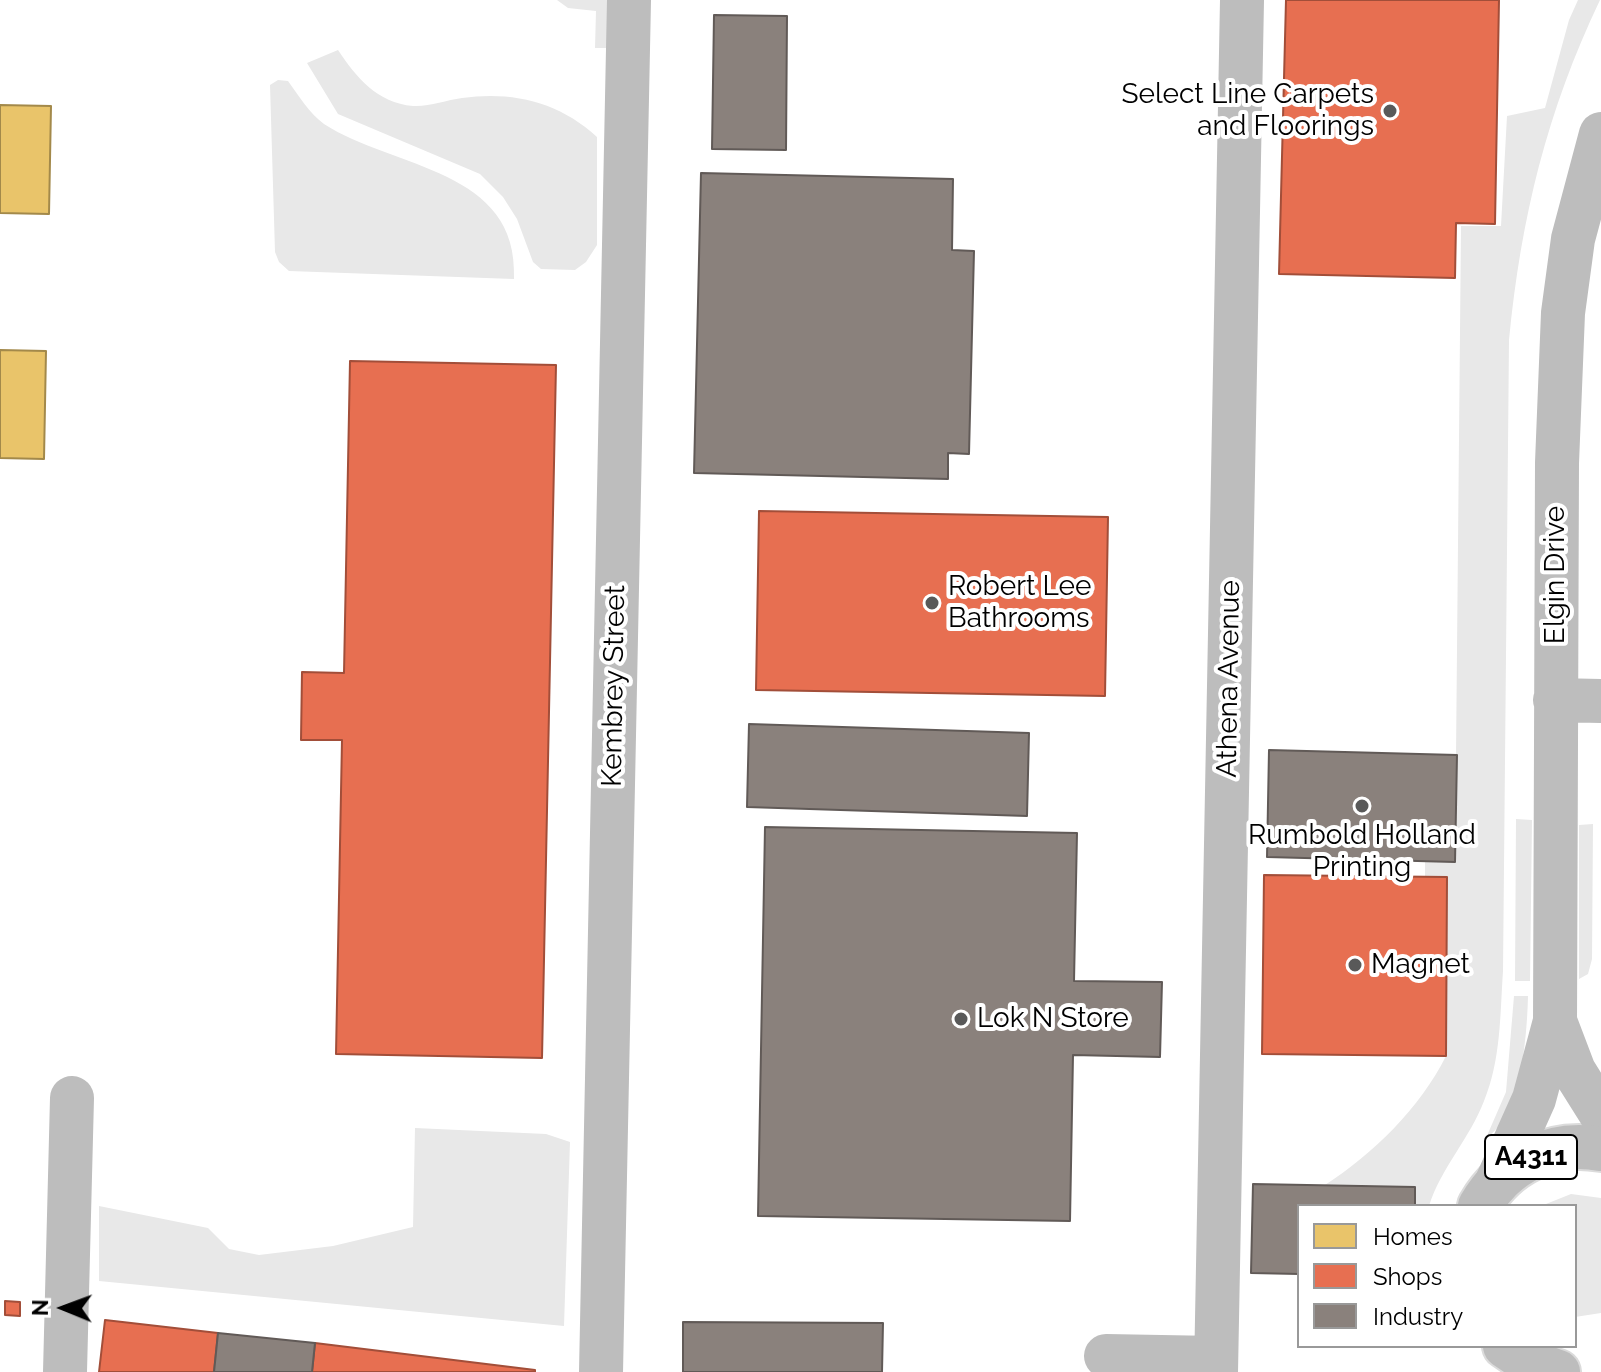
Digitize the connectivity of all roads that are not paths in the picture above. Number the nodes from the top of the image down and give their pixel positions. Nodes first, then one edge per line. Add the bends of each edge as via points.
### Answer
1 (629, 0) edge
2 (1242, 0) edge
3 (1601, 134) edge
4 (1555, 700) junction
5 (1601, 701) edge
6 (1555, 1021) junction
7 (72, 1098) dead end
8 (1601, 1114) edge
9 (1601, 1149) edge
10 (1488, 1195) edge
11 (1506, 1348) edge
12 (1508, 1348) edge
13 (1106, 1356) dead end
14 (1216, 1365) edge
15 (65, 1372) edge
16 (601, 1372) edge
17 (1516, 1372) edge
18 (1558, 1372) edge

1 - 16 street, Kembrey Street
2 - 14 street, Athena Avenue
3 - 4 street, Elgin Drive via 1573,239 1563,313
4 - 5 street
4 - 6 street, Elgin Drive
6 - 8 street, Elgin Drive via 1574,1071
6 - 10 street, Elgin Drive via 1534,1099
7 - 15 street
9 - 10 street, A4311 via 1553,1149 1527,1159
11 - 17 street
12 - 18 street
13 - 14 street, Athena Avenue

